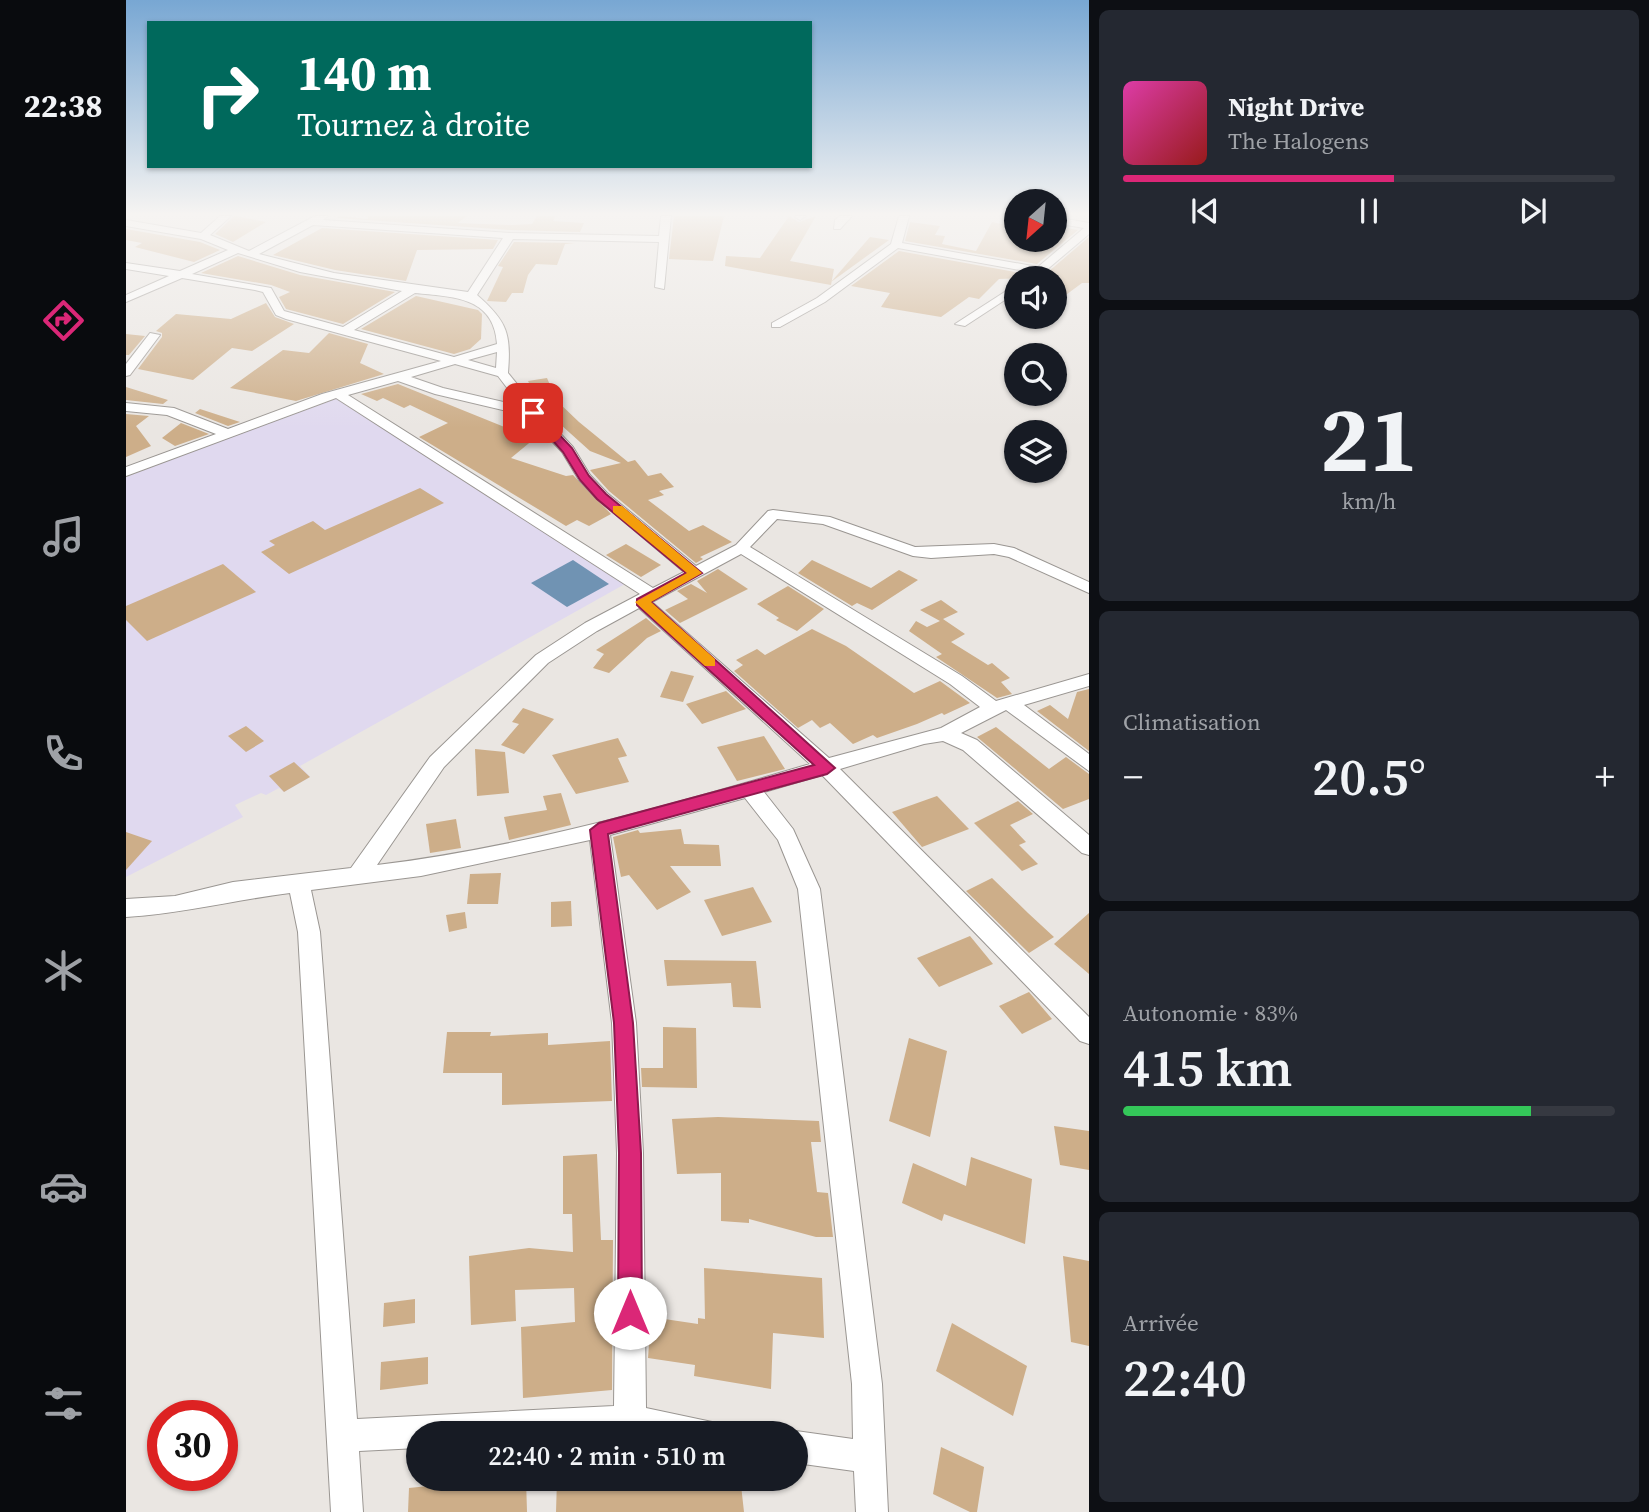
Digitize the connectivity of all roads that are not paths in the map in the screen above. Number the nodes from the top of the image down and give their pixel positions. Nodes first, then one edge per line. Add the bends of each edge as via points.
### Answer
1 (153, 287) edge
2 (252, 287) edge
3 (401, 287) edge
4 (477, 287) edge
5 (840, 287) edge
6 (413, 289) junction
7 (471, 296) junction
8 (1004, 296) edge
9 (126, 299) edge
10 (961, 324) dead end
11 (776, 325) dead end
12 (346, 330) junction
13 (126, 346) edge
14 (505, 346) junction
15 (454, 358) junction
16 (126, 372) edge
17 (502, 373) junction
18 (397, 376) junction
19 (338, 394) junction
20 (126, 407) edge
21 (533, 413) junction
22 (229, 434) junction
23 (126, 472) edge
24 (741, 548) junction
25 (695, 573) junction
26 (1089, 588) edge
27 (648, 599) junction
28 (1089, 680) edge
29 (1001, 706) junction
30 (945, 734) junction
31 (1089, 764) edge
32 (827, 768) junction
33 (749, 790) junction
34 (599, 830) junction
35 (1089, 848) edge
36 (359, 874) junction
37 (298, 881) junction
38 (126, 908) edge
39 (1089, 1033) edge
40 (630, 1420) junction
41 (635, 1421) edge
42 (340, 1436) junction
43 (808, 1449) edge
44 (868, 1457) junction
45 (347, 1512) edge
46 (872, 1512) edge

1 - 9 street
2 - 12 street via 267,290 280,313
3 - 6 street
4 - 7 street
5 - 11 street
6 - 7 street
6 - 12 street
7 - 14 street via 500,321
8 - 10 street
12 - 15 street
13 - 16 street via 150,340
14 - 15 street
14 - 17 street
15 - 17 street
15 - 18 street
17 - 21 street
18 - 19 street
18 - 21 street
19 - 22 street
19 - 27 street
20 - 22 street via 169,411
21 - 25 street via 602,496
22 - 23 street
24 - 25 street
24 - 26 street via 773,514 797,516 825,520 913,551 994,549 1014,553
24 - 29 street
25 - 27 street
27 - 32 street
27 - 36 street via 591,627 542,659 494,704 437,762
28 - 29 street
29 - 30 street
29 - 31 street
30 - 32 street
30 - 35 street via 970,745
32 - 33 street
32 - 39 street
33 - 34 street
33 - 44 street via 782,824 809,889 867,1384
34 - 36 street via 457,861
34 - 40 street via 625,1049 630,1153
36 - 37 street
37 - 38 street via 175,905
37 - 42 street via 309,932
40 - 41 street
40 - 42 street
42 - 45 street
43 - 44 street
44 - 46 street

